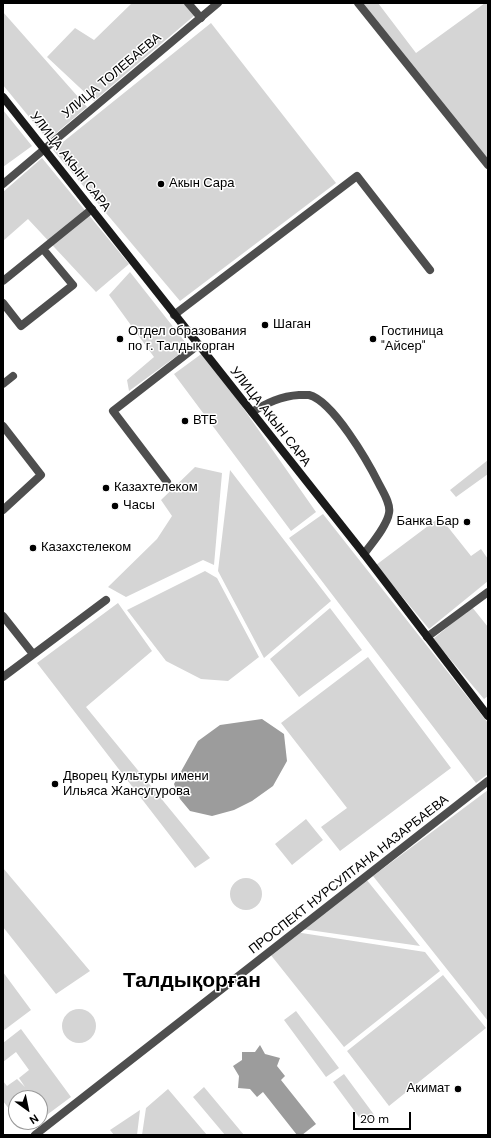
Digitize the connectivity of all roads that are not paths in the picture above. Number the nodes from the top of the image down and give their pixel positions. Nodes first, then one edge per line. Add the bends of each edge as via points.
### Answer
1 (188, 3) edge
2 (218, 3) edge
3 (358, 3) edge
4 (201, 18) junction
5 (3, 97) edge
6 (44, 148) junction
7 (488, 164) edge
8 (3, 184) edge
9 (92, 209) junction
10 (43, 249) junction
11 (430, 270) dead end
12 (3, 281) edge
13 (3, 303) edge
14 (174, 314) junction
15 (198, 345) junction
16 (13, 376) dead end
17 (3, 384) edge
18 (252, 412) junction
19 (3, 426) edge
20 (167, 482) dead end
21 (3, 510) edge
22 (364, 554) junction
23 (488, 592) edge
24 (106, 600) dead end
25 (3, 616) edge
26 (426, 637) junction
27 (33, 654) junction
28 (3, 677) edge
29 (488, 716) edge
30 (488, 781) edge
31 (35, 1135) edge

1 - 4 street
2 - 4 street, УЛИЦА ТОЛЕБАЕВА
3 - 7 street
4 - 6 street, УЛИЦА ТОЛЕБАЕВА
5 - 6 main road, УЛИЦА АКЫН САРА
6 - 8 street, УЛИЦА ТОЛЕБАЕВА
6 - 9 main road, УЛИЦА АКЫН САРА
9 - 10 street
9 - 14 main road, УЛИЦА АКЫН САРА
10 - 12 street
10 - 13 street via 74,285 21,326
11 - 14 street via 357,176
14 - 15 main road, УЛИЦА АКЫН САРА
15 - 18 main road, УЛИЦА АКЫН САРА
15 - 20 street via 113,411
16 - 17 street
18 - 22 main road, УЛИЦА АКЫН САРА
18 - 22 street via 272,400 308,395 321,401 342,425 366,459 386,498 390,512 383,528
19 - 21 street via 41,475
22 - 26 main road, УЛИЦА АКЫН САРА
23 - 26 street
24 - 27 street
25 - 27 street
26 - 29 main road, УЛИЦА АКЫН САРА
27 - 28 street
30 - 31 street, ПРОСПЕКТ НУРСУЛТАНА НАЗАРБАЕВА

